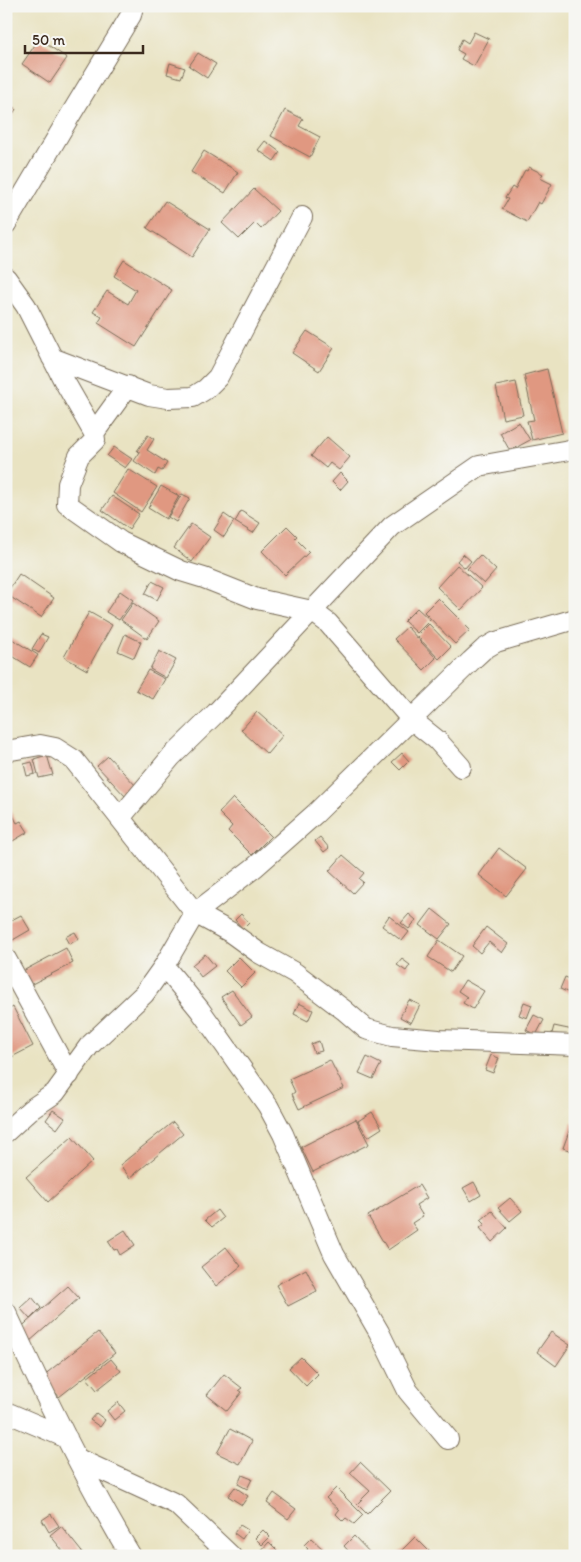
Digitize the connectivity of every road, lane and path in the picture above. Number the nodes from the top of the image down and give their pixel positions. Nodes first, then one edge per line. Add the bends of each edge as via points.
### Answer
1 (133, 6) edge
2 (302, 217) dead end
3 (6, 224) edge
4 (6, 278) edge
5 (52, 358) junction
6 (128, 386) junction
7 (94, 433) junction
8 (575, 449) edge
9 (312, 611) junction
10 (575, 619) edge
11 (412, 720) junction
12 (6, 752) edge
13 (461, 768) dead end
14 (120, 818) junction
15 (195, 913) junction
16 (6, 959) edge
17 (164, 966) junction
18 (575, 1044) edge
19 (69, 1075) junction
20 (6, 1132) edge
21 (6, 1312) edge
22 (6, 1412) edge
23 (67, 1438) junction
24 (448, 1439) dead end
25 (78, 1459) junction
26 (131, 1556) edge
27 (232, 1556) edge

1 - 3 street via 131,15
2 - 6 street via 218,377 206,389 193,397 168,398 149,395
4 - 5 street via 26,306
5 - 6 street
5 - 7 street
6 - 7 street
7 - 9 street via 95,440 79,456 68,484 67,504 121,542 181,571 257,599
8 - 9 street via 479,466 392,526
9 - 11 street via 328,623
9 - 14 street via 171,757
10 - 11 street via 501,640 484,649
11 - 13 street via 438,740
11 - 15 street via 315,814 255,867
12 - 14 street via 40,745 55,748 74,760
14 - 15 street
15 - 17 street
15 - 18 street via 295,973 366,1029 392,1036 439,1040
16 - 19 street
17 - 19 street via 144,994 89,1046
17 - 24 street via 200,1010 268,1106 334,1254 379,1332 408,1391
19 - 20 street via 55,1094 30,1110
21 - 23 street
22 - 23 street
23 - 25 street
25 - 26 street
25 - 27 street via 176,1504

